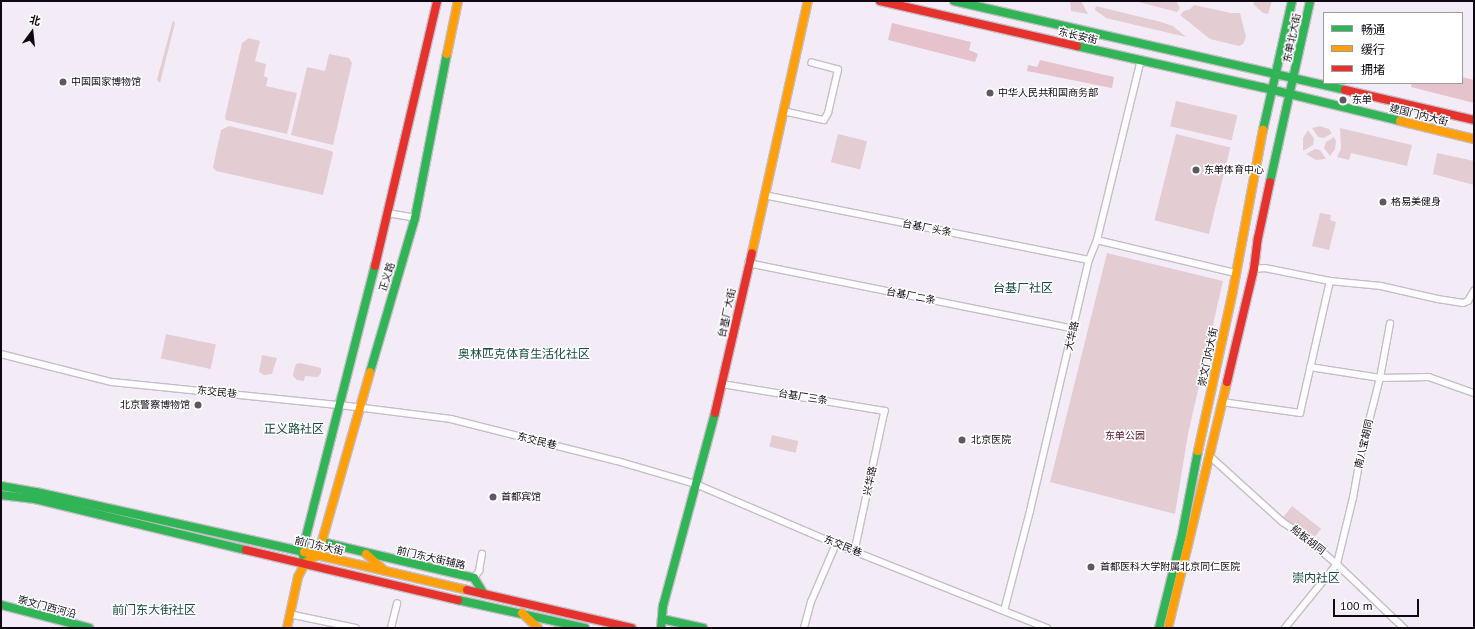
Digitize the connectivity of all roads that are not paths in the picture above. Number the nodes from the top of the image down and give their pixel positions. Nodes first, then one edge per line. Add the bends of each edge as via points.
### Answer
1 (437, 1) edge
2 (458, 1) edge
3 (808, 1) edge
4 (880, 1) edge
5 (954, 1) edge
6 (1292, 1) edge
7 (1310, 1) edge
8 (1141, 60) junction
9 (812, 63) dead end
10 (1276, 74) junction
11 (1294, 78) junction
12 (1272, 90) junction
13 (1290, 94) junction
14 (783, 111) junction
15 (1474, 120) edge
16 (1474, 139) edge
17 (764, 195) junction
18 (388, 213) junction
19 (416, 218) junction
20 (1097, 240) junction
21 (1089, 260) junction
22 (748, 263) junction
23 (1254, 269) junction
24 (1236, 273) junction
25 (1330, 280) junction
26 (1474, 290) edge
27 (1390, 324) dead end
28 (1074, 329) junction
29 (1, 354) edge
30 (1310, 367) junction
31 (1380, 378) junction
32 (722, 384) junction
33 (1474, 393) edge
34 (1222, 402) junction
35 (340, 405) junction
36 (359, 408) junction
37 (884, 411) joint
38 (1210, 455) junction
39 (696, 484) junction
40 (1, 486) edge
41 (1, 495) edge
42 (322, 542) junction
43 (836, 544) junction
44 (302, 552) junction
45 (855, 552) junction
46 (366, 553) junction
47 (482, 554) dead end
48 (318, 555) junction
49 (305, 563) junction
50 (1337, 564) junction
51 (385, 571) junction
52 (474, 578) junction
53 (484, 594) junction
54 (1, 604) edge
55 (397, 604) dead end
56 (1004, 611) junction
57 (522, 613) junction
58 (289, 614) junction
59 (662, 624) edge
60 (89, 628) edge
61 (286, 628) edge
62 (356, 628) edge
63 (391, 628) edge
64 (538, 628) edge
65 (585, 628) edge
66 (632, 628) edge
67 (703, 628) edge
68 (804, 628) edge
69 (1047, 628) edge
70 (1159, 628) edge
71 (1168, 628) edge
72 (1285, 628) edge
73 (1404, 628) edge

1 - 18 main road, 正义路
2 - 19 main road, 正义路
3 - 14 main road, 台基厂大街
4 - 8 main road, 东长安街
5 - 10 main road, 东长安街
6 - 10 main road, 东单北大街
7 - 11 main road, 东单北大街
8 - 12 main road, 东长安街
8 - 20 street, 大华路
9 - 14 street via 838,70 824,120
10 - 11 main road, 东长安街
10 - 12 main road, 东单北大街
11 - 13 main road, 东单北大街
11 - 15 main road, 建国门内大街
12 - 13 main road, 建国门内大街
12 - 24 main road, 崇文门内大街
13 - 16 main road, 建国门内大街
13 - 23 main road
14 - 17 main road, 台基厂大街
17 - 21 street, 台基厂头条
17 - 22 main road, 台基厂大街
18 - 19 street
18 - 35 main road, 正义路
19 - 36 main road, 正义路
20 - 21 street, 大华路
20 - 24 street
21 - 28 street, 大华路
22 - 28 street, 台基厂二条
22 - 32 main road, 台基厂大街
23 - 25 street via 1265,268
23 - 34 main road
24 - 70 main road, 崇文门内大街 via 1182,536
25 - 26 street via 1381,286 1463,303 1468,301
25 - 30 street
27 - 31 street, 南八宝胡同
28 - 56 street, 大华路
29 - 35 street, 东交民巷 via 112,382
30 - 31 street
30 - 34 street via 1300,413
31 - 33 street via 1429,377
31 - 50 street, 南八宝胡同
32 - 37 street, 台基厂三条
32 - 39 main road, 台基厂大街
34 - 38 main road
35 - 36 street, 东交民巷
35 - 44 main road, 正义路
36 - 39 street, 东交民巷 via 451,419
36 - 42 main road, 正义路
37 - 45 street, 兴华路
38 - 50 street, 船板胡同 via 1283,522
38 - 71 main road
39 - 43 street, 东交民巷
39 - 59 main road, 台基厂大街 via 663,606
40 - 44 main road, 前门东大街
41 - 49 main road, 前门东大街 via 72,508
42 - 46 main road, 前门东大街辅路
42 - 48 main road, 正义路
43 - 45 street, 东交民巷
43 - 68 street via 811,602
44 - 48 main road, 前门东大街
44 - 49 main road
45 - 56 street, 东交民巷
46 - 51 main road, 前门东大街辅路
46 - 52 main road, 前门东大街辅路
47 - 52 street via 480,571
48 - 49 main road
48 - 51 main road, 前门东大街
49 - 57 main road, 前门东大街
49 - 58 main road via 298,577
50 - 72 street
50 - 73 street, 船板胡同
51 - 53 main road, 前门东大街
52 - 53 main road, 前门东大街辅路
53 - 66 main road, 前门东大街
54 - 60 main road, 崇文门西河沿
55 - 63 street
56 - 69 street, 东交民巷
57 - 64 main road
57 - 65 main road, 前门东大街
58 - 61 main road
58 - 62 street
59 - 67 main road

